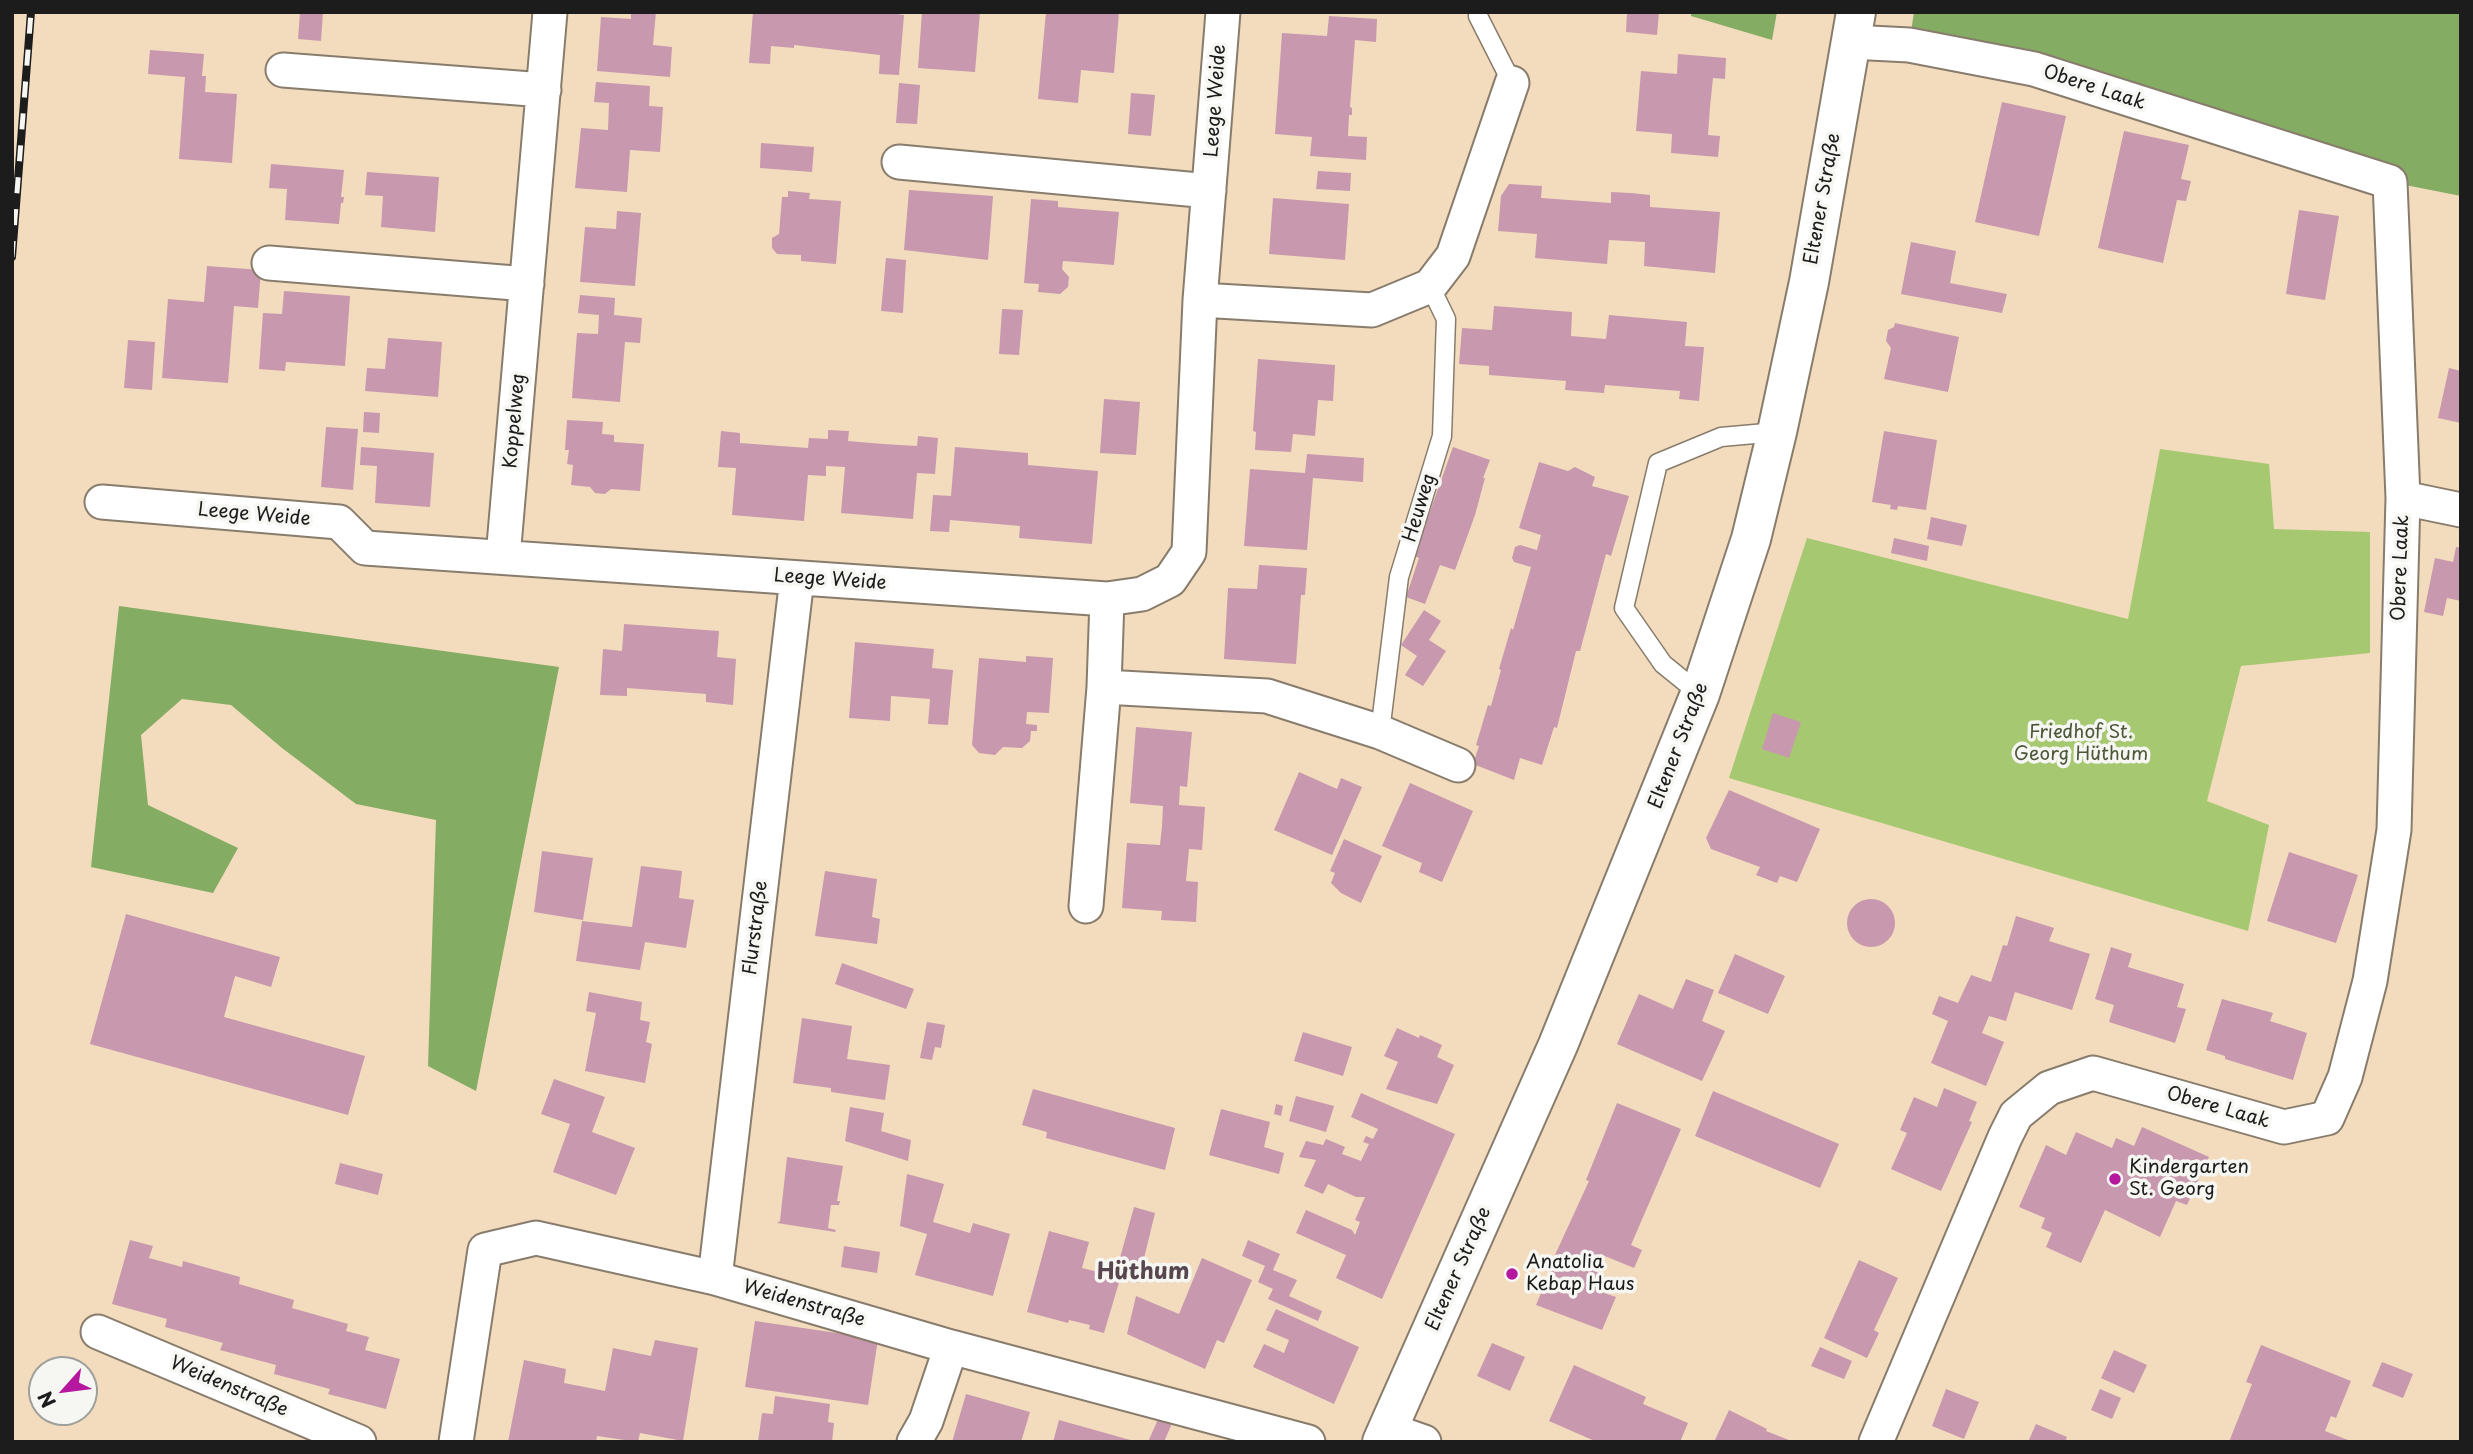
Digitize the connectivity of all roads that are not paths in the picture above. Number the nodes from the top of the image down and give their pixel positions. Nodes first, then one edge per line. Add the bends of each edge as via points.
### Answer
1 (550, 12) edge
2 (1223, 12) edge
3 (1478, 12) edge
4 (1853, 27) edge
5 (283, 71) dead end
6 (1512, 83) joint
7 (544, 90) junction
8 (899, 162) dead end
9 (1209, 191) junction
10 (269, 263) dead end
11 (527, 284) junction
12 (1430, 286) junction
13 (1200, 300) junction
14 (1777, 432) junction
15 (2403, 498) junction
16 (102, 502) dead end
17 (2461, 510) edge
18 (503, 557) junction
19 (797, 578) junction
20 (1107, 599) junction
21 (1104, 687) junction
22 (1700, 694) junction
23 (1380, 732) junction
24 (1458, 765) dead end
25 (1086, 906) dead end
26 (715, 1278) junction
27 (98, 1332) dead end
28 (951, 1347) junction
29 (1385, 1436) edge
30 (359, 1442) edge
31 (456, 1442) edge
32 (914, 1442) edge
33 (1308, 1442) edge
34 (1424, 1442) edge
35 (1876, 1442) edge

1 - 7 street, Koppelweg
2 - 9 street, Leege Weide
3 - 6 lane
4 - 14 main road, Eltener Straße via 1809,282
4 - 15 street, Obere Laak via 1909,46 2035,69 2390,182
5 - 7 street
6 - 12 street via 1453,256
7 - 11 street, Koppelweg
8 - 9 street
9 - 13 street, Leege Weide
10 - 11 street
11 - 18 street, Koppelweg
12 - 13 street via 1372,310
12 - 23 lane, Heuweg via 1446,319 1441,436 1399,577
13 - 20 street, Leege Weide via 1189,552 1170,580 1142,594
14 - 22 main road, Eltener Straße via 1751,538
14 - 22 lane via 1721,437 1658,463 1624,608 1662,664
15 - 17 street, Obere Laak
15 - 35 street, Obere Laak via 2394,830 2370,981 2345,1077 2327,1118 2284,1127 2093,1073 2049,1087 2016,1115 2005,1137
16 - 18 street, Leege Weide via 339,522 365,548
18 - 19 street, Leege Weide
19 - 20 street, Leege Weide
19 - 26 street, Flurstraße
20 - 21 street
21 - 23 street via 1267,696
21 - 25 street
22 - 29 main road, Eltener Straße via 1558,1045
23 - 24 street
26 - 28 street, Weidenstraße
26 - 31 street, Weidenstraße via 536,1238 485,1250
27 - 30 street, Weidenstraße
28 - 32 street via 926,1421
28 - 33 street, Weidenstraße
29 - 34 street

